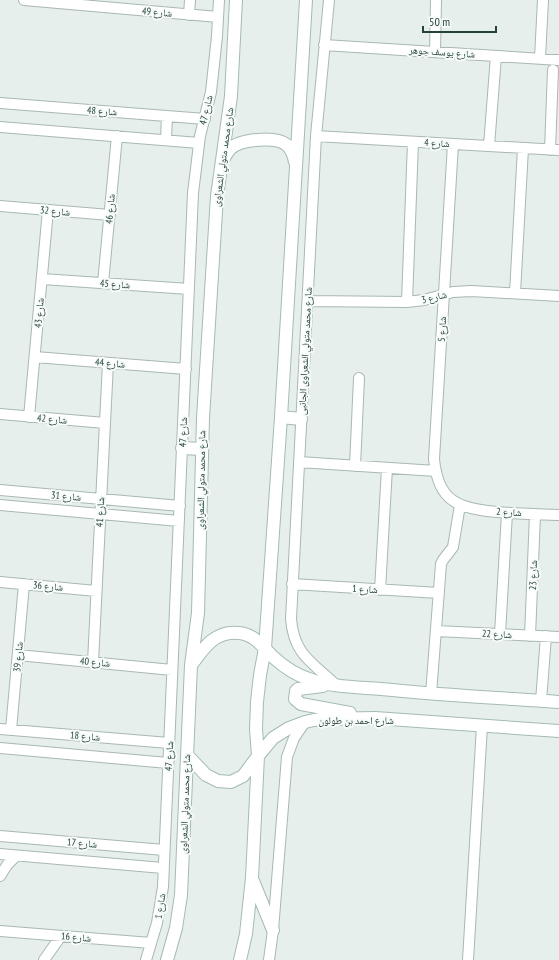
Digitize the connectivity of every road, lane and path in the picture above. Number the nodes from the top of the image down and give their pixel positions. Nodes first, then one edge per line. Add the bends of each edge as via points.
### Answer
1 (24, 0) edge
2 (190, 0) edge
3 (219, 0) edge
4 (236, 0) edge
5 (306, 0) edge
6 (328, 0) edge
7 (436, 0) edge
8 (543, 0) edge
9 (189, 15) junction
10 (218, 17) junction
11 (324, 45) junction
12 (435, 52) junction
13 (496, 56) junction
14 (540, 58) junction
15 (559, 60) edge
16 (553, 70) dead end
17 (0, 103) edge
18 (167, 116) junction
19 (205, 119) junction
20 (0, 127) edge
21 (117, 136) junction
22 (316, 136) junction
23 (166, 140) junction
24 (413, 142) junction
25 (199, 143) junction
26 (453, 144) junction
27 (489, 146) junction
28 (523, 148) junction
29 (555, 150) edge
30 (222, 162) junction
31 (296, 165) junction
32 (0, 206) edge
33 (48, 210) junction
34 (110, 215) junction
35 (42, 278) junction
36 (103, 283) junction
37 (189, 289) junction
38 (515, 293) junction
39 (444, 294) junction
40 (559, 296) edge
41 (308, 301) junction
42 (407, 302) junction
43 (35, 357) junction
44 (108, 363) junction
45 (186, 369) junction
46 (359, 378) dead end
47 (0, 414) edge
48 (29, 417) junction
49 (281, 417) junction
50 (301, 419) junction
51 (105, 423) junction
52 (182, 448) junction
53 (202, 449) junction
54 (299, 462) junction
55 (355, 466) junction
56 (387, 468) junction
57 (436, 471) junction
58 (0, 490) edge
59 (101, 499) junction
60 (0, 505) edge
61 (460, 505) junction
62 (180, 506) junction
63 (506, 513) junction
64 (100, 514) junction
65 (535, 514) junction
66 (559, 515) edge
67 (179, 521) junction
68 (0, 582) edge
69 (24, 584) junction
70 (292, 584) junction
71 (380, 590) junction
72 (96, 591) junction
73 (439, 593) junction
74 (436, 631) junction
75 (500, 634) junction
76 (530, 636) junction
77 (546, 636) junction
78 (559, 637) edge
79 (265, 648) junction
80 (18, 655) junction
81 (93, 662) junction
82 (191, 665) junction
83 (172, 670) junction
84 (336, 685) junction
85 (431, 694) junction
86 (541, 700) junction
87 (559, 702) edge
88 (375, 718) junction
89 (305, 722) junction
90 (482, 726) junction
91 (0, 729) edge
92 (11, 730) junction
93 (559, 731) edge
94 (169, 742) junction
95 (0, 748) edge
96 (187, 755) junction
97 (258, 756) junction
98 (168, 763) junction
99 (0, 836) edge
100 (164, 850) junction
101 (0, 854) edge
102 (16, 856) junction
103 (164, 868) junction
104 (0, 876) edge
105 (252, 878) junction
106 (0, 930) edge
107 (273, 930) junction
108 (61, 936) junction
109 (151, 943) junction
110 (44, 960) edge
111 (146, 960) edge
112 (167, 960) edge
113 (240, 960) edge
114 (269, 960) edge
115 (468, 960) edge

1 - 9 street, شارع 49
2 - 9 street
3 - 10 street, شارع 47
4 - 30 street, شارع محمد متولي الشعراوى via 231,96
5 - 31 street
6 - 11 street, شارع محمد متولي الشعراوى الجانبى
7 - 12 street
8 - 14 street
9 - 10 street, شارع 49
10 - 19 street, شارع 47 via 211,92
11 - 12 street, شارع يوسف جوهر
11 - 22 street, شارع محمد متولي الشعراوى الجانبى
12 - 13 street, شارع يوسف جوهر
13 - 14 street, شارع يوسف جوهر
13 - 27 street
14 - 15 street, شارع يوسف جوهر
16 - 29 street
17 - 18 street, شارع 48
18 - 19 street, شارع 48
18 - 23 street
19 - 25 street, شارع 47
20 - 21 street
21 - 23 street
21 - 34 street, شارع 46
22 - 24 street, شارع 4
22 - 41 street, شارع محمد متولي الشعراوى الجانبى
23 - 25 street
24 - 26 street, شارع 4
24 - 42 street
25 - 37 street, شارع 47 via 193,192
26 - 27 street, شارع 4
26 - 39 street, شارع 5
27 - 28 street, شارع 4
28 - 29 street, شارع 4
28 - 38 street
30 - 31 street via 230,149 247,140 257,140 288,146
30 - 53 street, شارع محمد متولي الشعراوى via 217,196
31 - 49 street
32 - 33 street, شارع 32
33 - 34 street, شارع 32
33 - 35 street, شارع 43
34 - 36 street, شارع 46
35 - 36 street, شارع 45
35 - 43 street, شارع 43
36 - 37 street, شارع 45
37 - 45 street, شارع 47
38 - 39 street, شارع 3 via 471,290
38 - 40 street, شارع 3
39 - 42 street, شارع 3
39 - 57 street, شارع 5 via 434,459
41 - 42 street, شارع 3
41 - 50 street, شارع محمد متولي الشعراوى الجانبى
43 - 44 street, شارع 44
43 - 48 street, شارع 43
44 - 45 street, شارع 44
44 - 51 street, شارع 41
45 - 52 street, شارع 47
46 - 55 street
47 - 48 street, شارع 42
48 - 51 street, شارع 42
49 - 50 street
49 - 79 street
50 - 54 street, شارع محمد متولي الشعراوى الجانبى
51 - 59 street, شارع 41
52 - 53 street
52 - 62 street, شارع 47
53 - 82 street, شارع محمد متولي الشعراوى via 198,613
54 - 55 street
54 - 70 street, شارع محمد متولي الشعراوى الجانبى
55 - 56 street
56 - 57 street
56 - 71 street
57 - 61 street, شارع 5 via 444,492
58 - 59 street, شارع 31
59 - 62 street, شارع 31
59 - 64 street, شارع 41
60 - 64 street, شارع 31
61 - 63 street, شارع 2 via 475,510
61 - 73 street via 453,547 441,564
62 - 67 street, شارع 47
63 - 65 street, شارع 2
63 - 75 street
64 - 67 street, شارع 31
64 - 72 street, شارع 41
65 - 66 street, شارع 2
65 - 76 street, شارع 23
67 - 83 street, شارع 47
68 - 69 street, شارع 36
69 - 72 street, شارع 36
69 - 80 street, شارع 39
70 - 71 street, شارع 1
70 - 84 street, شارع محمد متولي الشعراوى الجانبى via 291,619 296,643 310,662
71 - 73 street, شارع 1
72 - 81 street, شارع 41
73 - 74 street
74 - 75 street, شارع 22
74 - 85 street
75 - 76 street, شارع 22
76 - 77 street, شارع 22
77 - 78 street, شارع 22
77 - 86 street
79 - 82 street via 258,641 241,633 222,634 206,645
79 - 84 street via 274,658 296,673 309,679
79 - 97 street via 257,702
80 - 81 street, شارع 40
80 - 92 street, شارع 39
81 - 83 street, شارع 40
82 - 96 street, شارع محمد متولي الشعراوى
83 - 94 street, شارع 47
84 - 85 street
84 - 88 street via 298,689 295,699 301,704
85 - 86 street
86 - 87 street
88 - 89 street, شارع احمد بن طولون
88 - 90 street, شارع احمد بن طولون
89 - 97 street, شارع احمد بن طولون via 289,728 274,738
89 - 107 street via 294,738 287,756
90 - 93 street, شارع احمد بن طولون
90 - 115 street
91 - 92 street, شارع 18
92 - 94 street, شارع 18
94 - 98 street, شارع 47
95 - 98 street, شارع 18
96 - 97 street, شارع احمد بن طولون via 206,775 218,781 231,782 243,776
96 - 112 street, شارع محمد متولي الشعراوى via 181,895 176,928
97 - 105 street
98 - 100 street, شارع 47
99 - 100 street, شارع 17
100 - 103 street, شارع 1
101 - 102 street, شارع 17
102 - 103 street, شارع 17
102 - 104 street
103 - 109 street, شارع 1 via 157,923
105 - 107 street
105 - 113 street via 246,934
106 - 108 street, شارع 16
107 - 114 street
108 - 109 street, شارع 16
108 - 110 street
109 - 111 street, شارع 1

